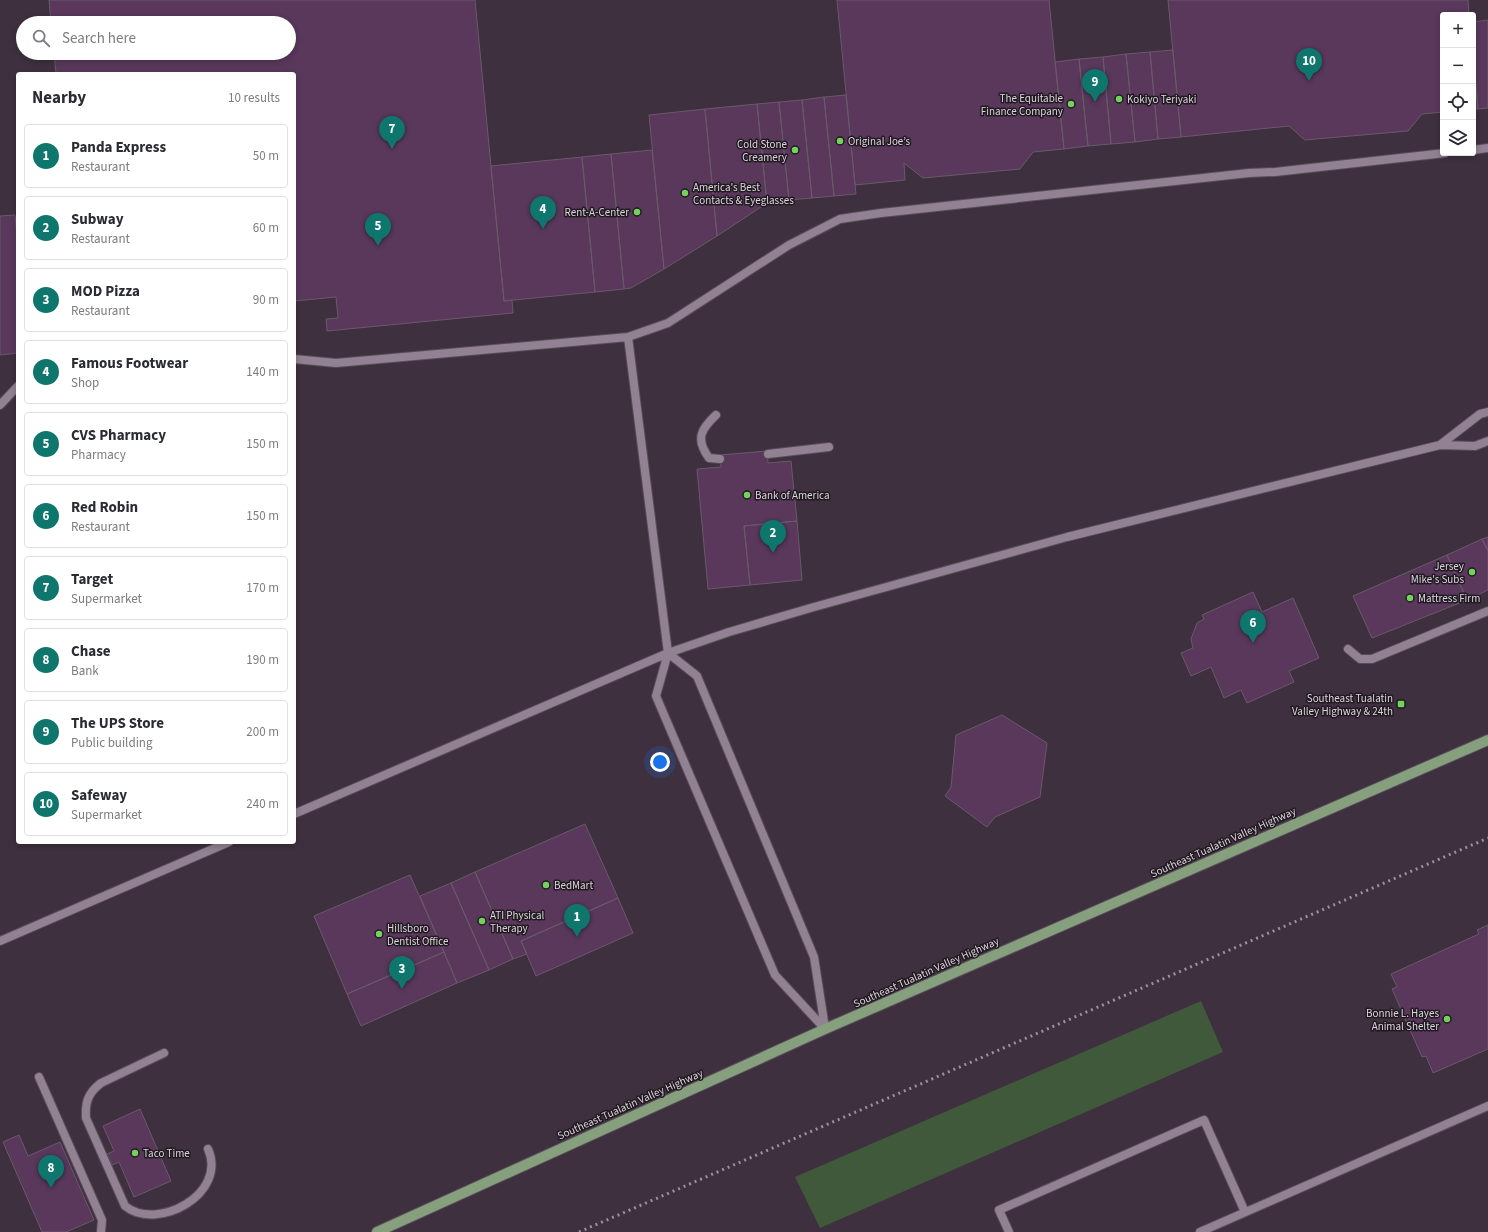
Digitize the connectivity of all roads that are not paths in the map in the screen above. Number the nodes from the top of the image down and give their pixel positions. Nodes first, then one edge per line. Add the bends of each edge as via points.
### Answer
1 (1488, 148) edge
2 (1476, 150) edge
3 (1440, 154) edge
4 (628, 336) junction
5 (296, 359) edge
6 (16, 388) edge
7 (0, 405) edge
8 (1488, 412) edge
9 (716, 414) dead end
10 (1488, 441) edge
11 (1440, 445) junction
12 (829, 447) dead end
13 (768, 454) dead end
14 (720, 459) dead end
15 (1488, 611) edge
16 (1348, 649) dead end
17 (668, 653) junction
18 (1488, 740) edge
19 (296, 813) edge
20 (224, 844) edge
21 (0, 941) edge
22 (825, 1029) junction
23 (164, 1052) dead end
24 (39, 1077) dead end
25 (1488, 1106) edge
26 (208, 1149) dead end
27 (1245, 1212) junction
28 (101, 1232) edge
29 (377, 1232) edge
30 (1009, 1232) edge
31 (1200, 1232) edge

1 - 2 lane
3 - 4 lane via 840,219 789,244 668,322
4 - 5 lane via 336,362
4 - 17 lane
6 - 7 lane
8 - 11 lane via 1480,414
9 - 14 lane via 700,436 701,448 709,458
10 - 11 lane via 1475,446
11 - 17 lane via 1066,537 814,607
12 - 13 lane
15 - 16 lane via 1372,659 1360,659
17 - 19 lane
17 - 22 lane via 697,676 814,957
17 - 22 lane via 656,696 776,975
18 - 22 main road, Southeast Tualatin Valley Highway
20 - 21 lane
22 - 29 main road, Southeast Tualatin Valley Highway
23 - 26 lane via 101,1083 87,1098 86,1118 125,1206 131,1212 144,1217 165,1215 195,1201 204,1190 210,1176 211,1157
24 - 28 lane via 102,1220
25 - 27 lane
27 - 30 lane via 1204,1120 1000,1210
27 - 31 lane

